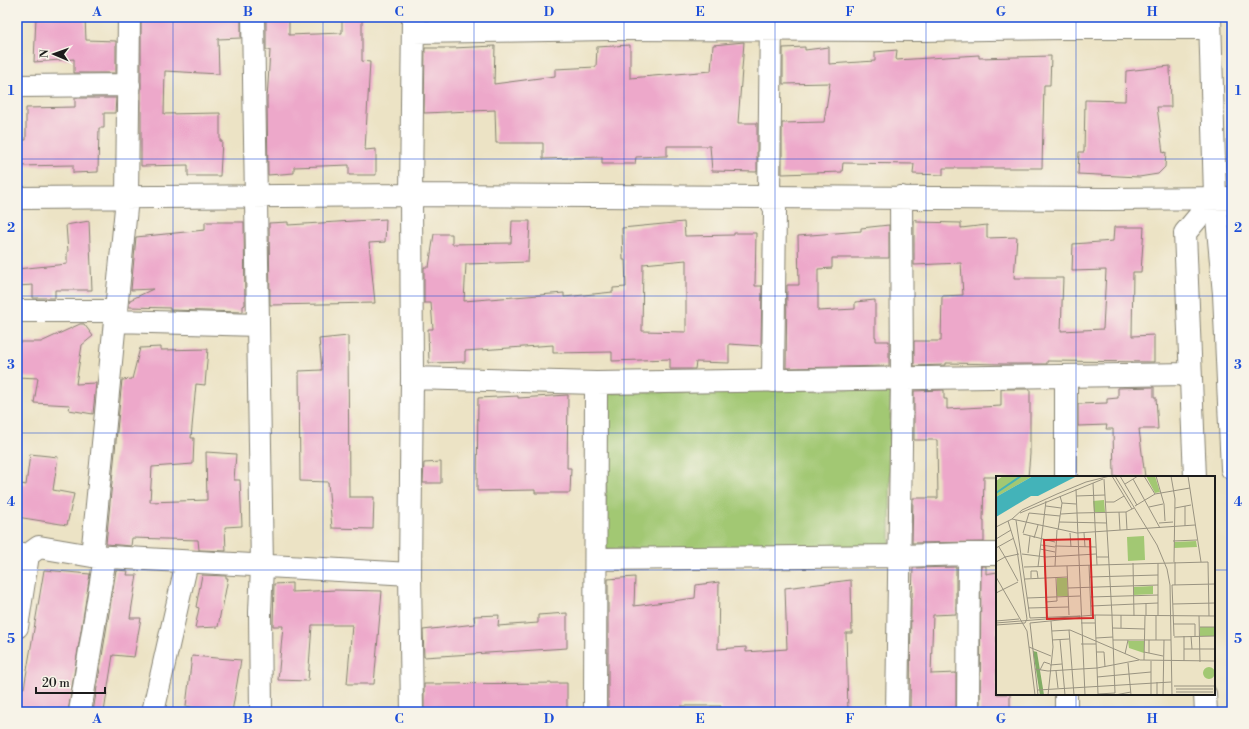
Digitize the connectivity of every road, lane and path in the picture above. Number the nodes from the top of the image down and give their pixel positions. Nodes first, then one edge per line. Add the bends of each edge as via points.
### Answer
1 (129, 17) edge
2 (253, 17) edge
3 (1062, 22) edge
4 (610, 23) edge
5 (771, 23) edge
6 (1210, 23) edge
7 (413, 24) edge
8 (920, 24) edge
9 (129, 85) junction
10 (17, 86) edge
11 (412, 195) junction
12 (256, 197) junction
13 (769, 197) junction
14 (901, 197) junction
15 (1224, 197) edge
16 (17, 198) edge
17 (128, 198) junction
18 (1232, 211) edge
19 (17, 311) edge
20 (116, 316) junction
21 (258, 325) junction
22 (1190, 374) junction
23 (1066, 376) junction
24 (412, 378) junction
25 (902, 379) junction
26 (773, 381) junction
27 (596, 383) junction
28 (1232, 469) edge
29 (1066, 476) edge
30 (1195, 476) edge
31 (22, 554) edge
32 (969, 554) junction
33 (996, 554) edge
34 (899, 556) junction
35 (98, 557) junction
36 (596, 559) junction
37 (187, 562) junction
38 (262, 566) junction
39 (410, 574) junction
40 (17, 627) edge
41 (1066, 695) edge
42 (1205, 695) edge
43 (80, 712) edge
44 (153, 712) edge
45 (261, 712) edge
46 (412, 712) edge
47 (595, 712) edge
48 (897, 712) edge
49 (968, 712) edge
50 (1066, 712) edge
51 (1206, 712) edge

1 - 9 street
2 - 12 street
3 - 6 street
3 - 8 street
4 - 5 street
4 - 7 street
5 - 8 street
5 - 13 street
6 - 15 street
7 - 11 street
9 - 10 street
9 - 17 street
11 - 12 street
11 - 13 street
11 - 24 street
12 - 17 street
12 - 21 street
13 - 14 street
13 - 26 street via 775,209
14 - 15 street
14 - 25 street
15 - 18 street
15 - 22 street via 1185,233
15 - 28 street via 1224,294
16 - 17 street
17 - 20 street
19 - 20 street
20 - 21 street
20 - 35 street
21 - 38 street
22 - 23 street
22 - 30 street
23 - 25 street
23 - 29 street
24 - 27 street
24 - 39 street
25 - 26 street
25 - 34 street
26 - 27 street
27 - 36 street
31 - 35 street via 39,547
31 - 40 street
32 - 33 street
32 - 34 street
32 - 49 street
34 - 36 street
34 - 48 street
35 - 37 street
35 - 43 street
36 - 47 street
37 - 38 street
37 - 44 street
38 - 39 street
38 - 45 street
39 - 46 street
41 - 50 street
42 - 51 street

